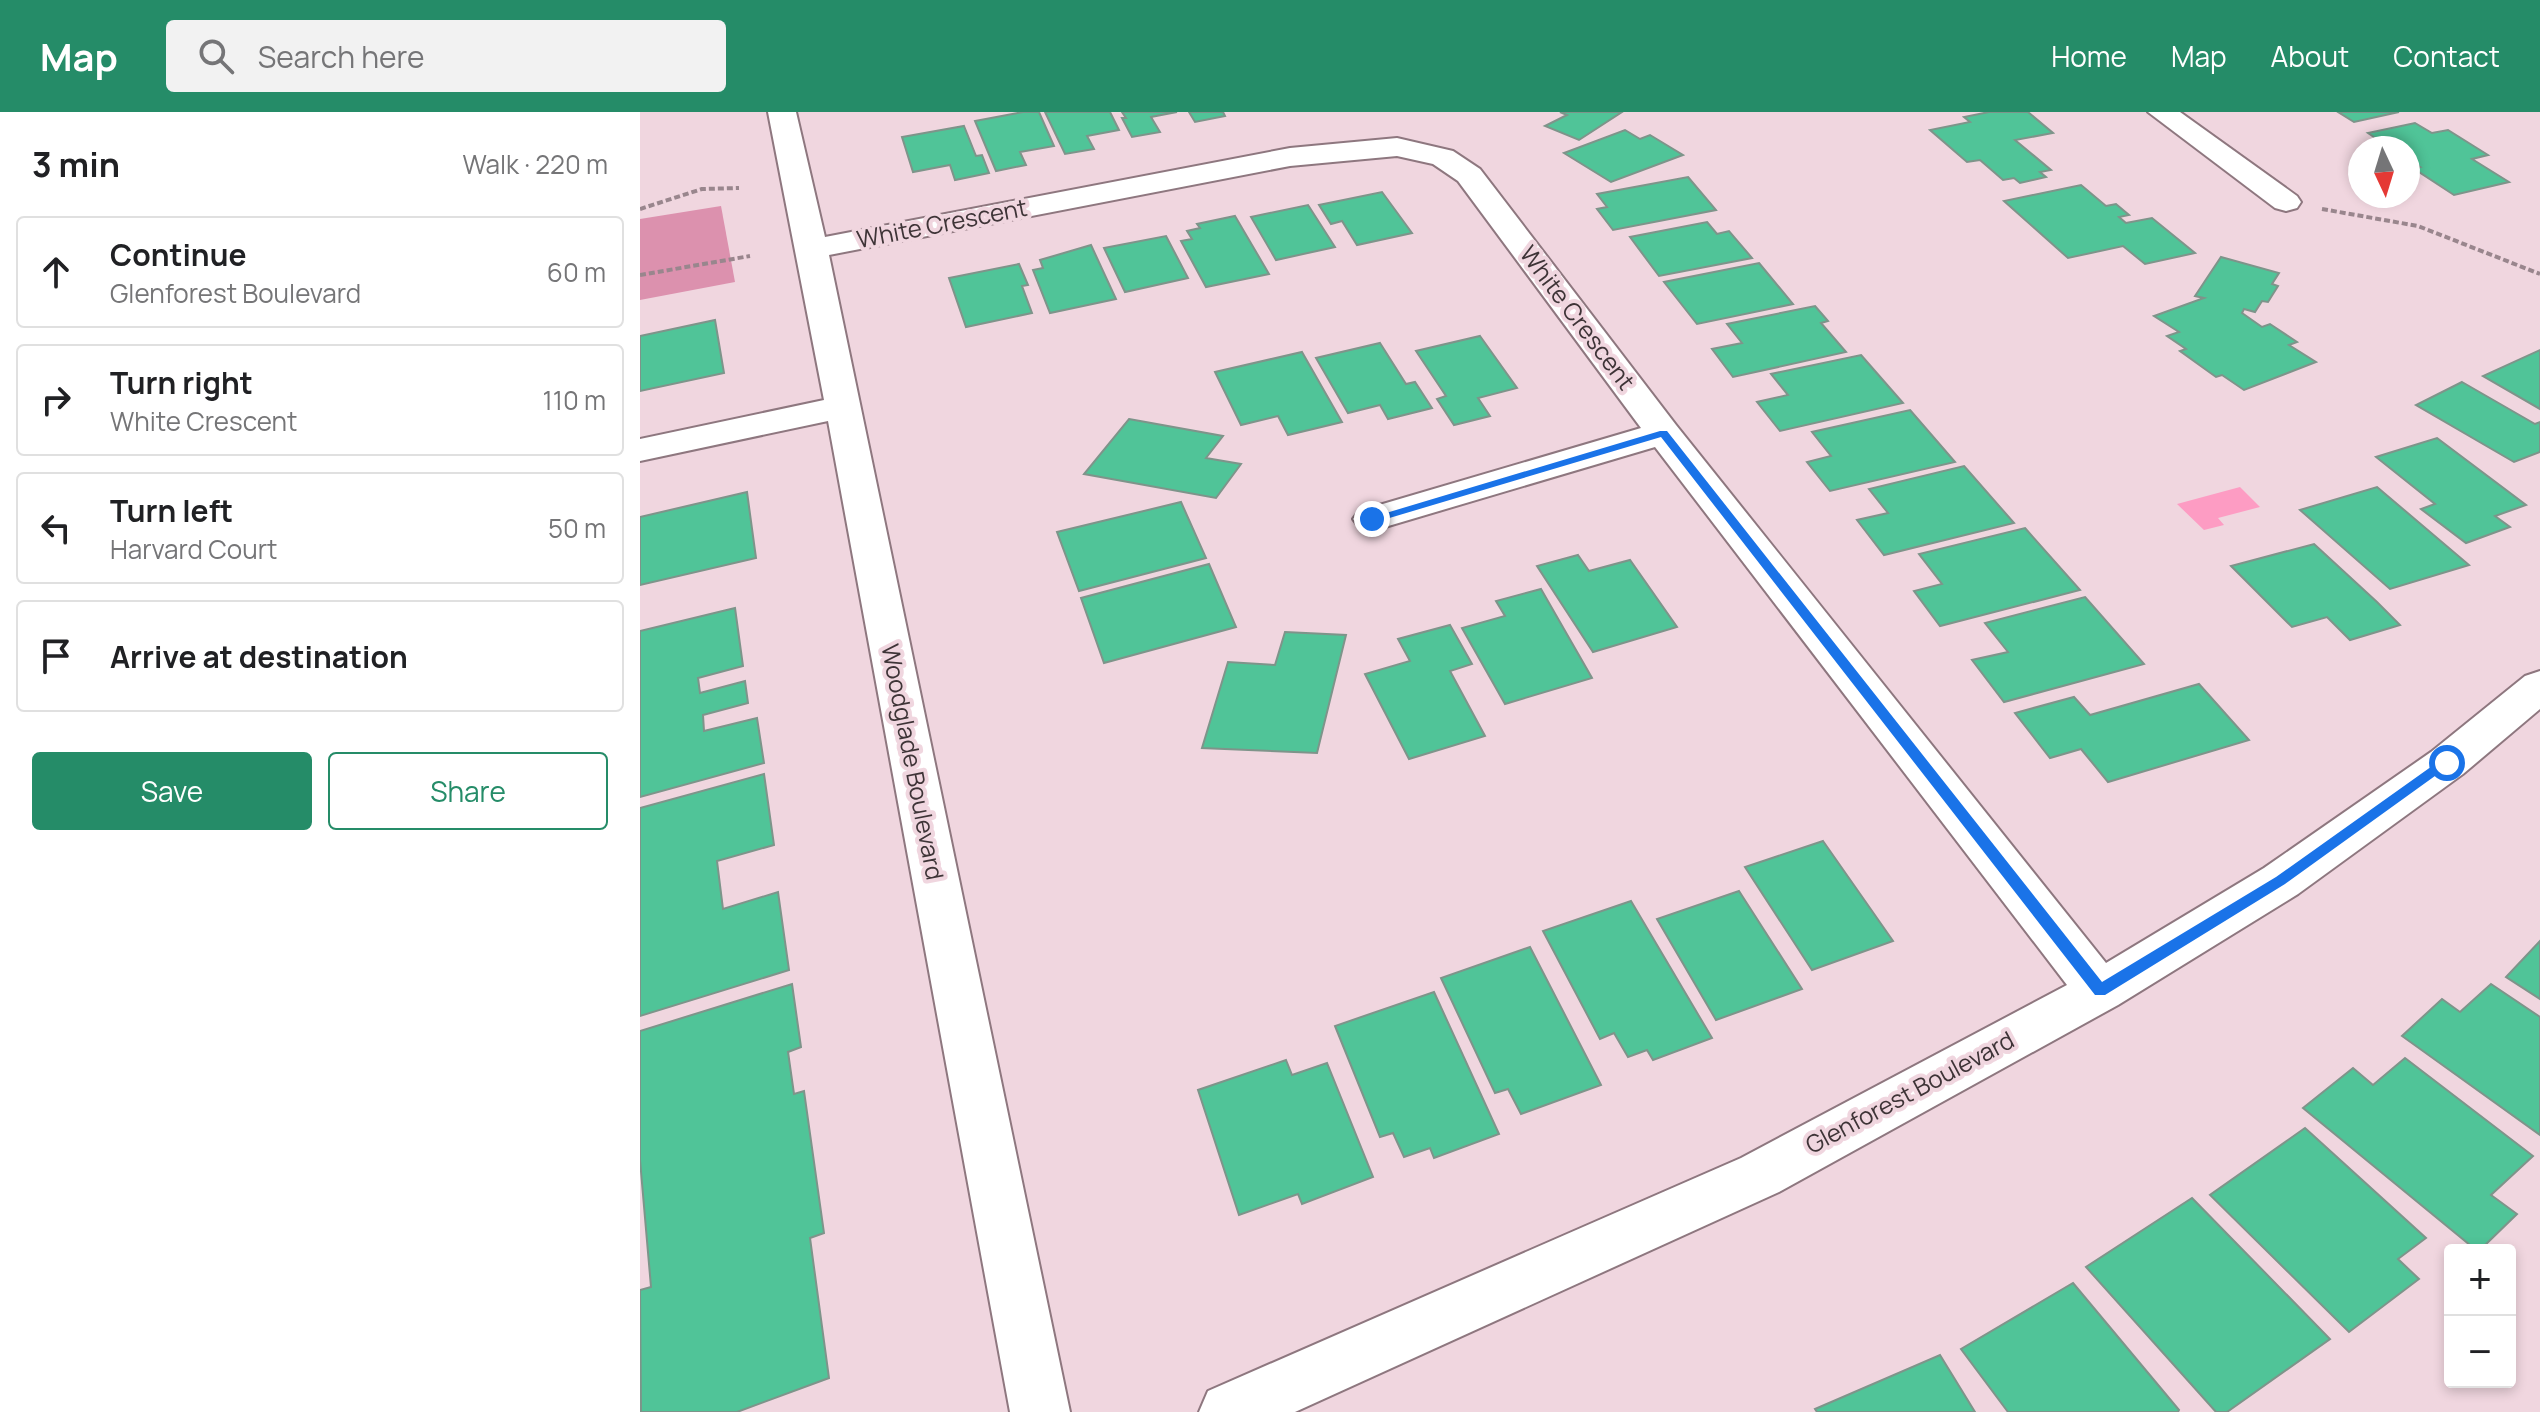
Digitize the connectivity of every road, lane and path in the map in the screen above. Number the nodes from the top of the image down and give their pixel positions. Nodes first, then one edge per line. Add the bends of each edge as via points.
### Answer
1 (782, 112) edge
2 (2162, 112) edge
3 (739, 188) dead end
4 (2286, 202) joint
5 (640, 209) edge
6 (812, 249) junction
7 (750, 256) dead end
8 (2540, 274) edge
9 (640, 275) edge
10 (842, 407) junction
11 (1663, 433) junction
12 (640, 450) edge
13 (1372, 519) dead end
14 (2540, 686) edge
15 (2100, 991) junction
16 (1040, 1412) edge
17 (1229, 1412) edge

1 - 6 street, Woodglade Boulevard
2 - 4 street
3 - 5 path via 702,189
4 - 8 path via 2418,226
6 - 10 street, Woodglade Boulevard
6 - 11 street, White Crescent via 1290,157 1397,147 1443,157 1469,175
7 - 9 path
10 - 12 street
10 - 16 street, Woodglade Boulevard
11 - 13 street
11 - 15 street, White Crescent
14 - 15 street, Glenforest Boulevard via 2447,763 2281,881
15 - 17 street, Glenforest Boulevard via 1760,1175

